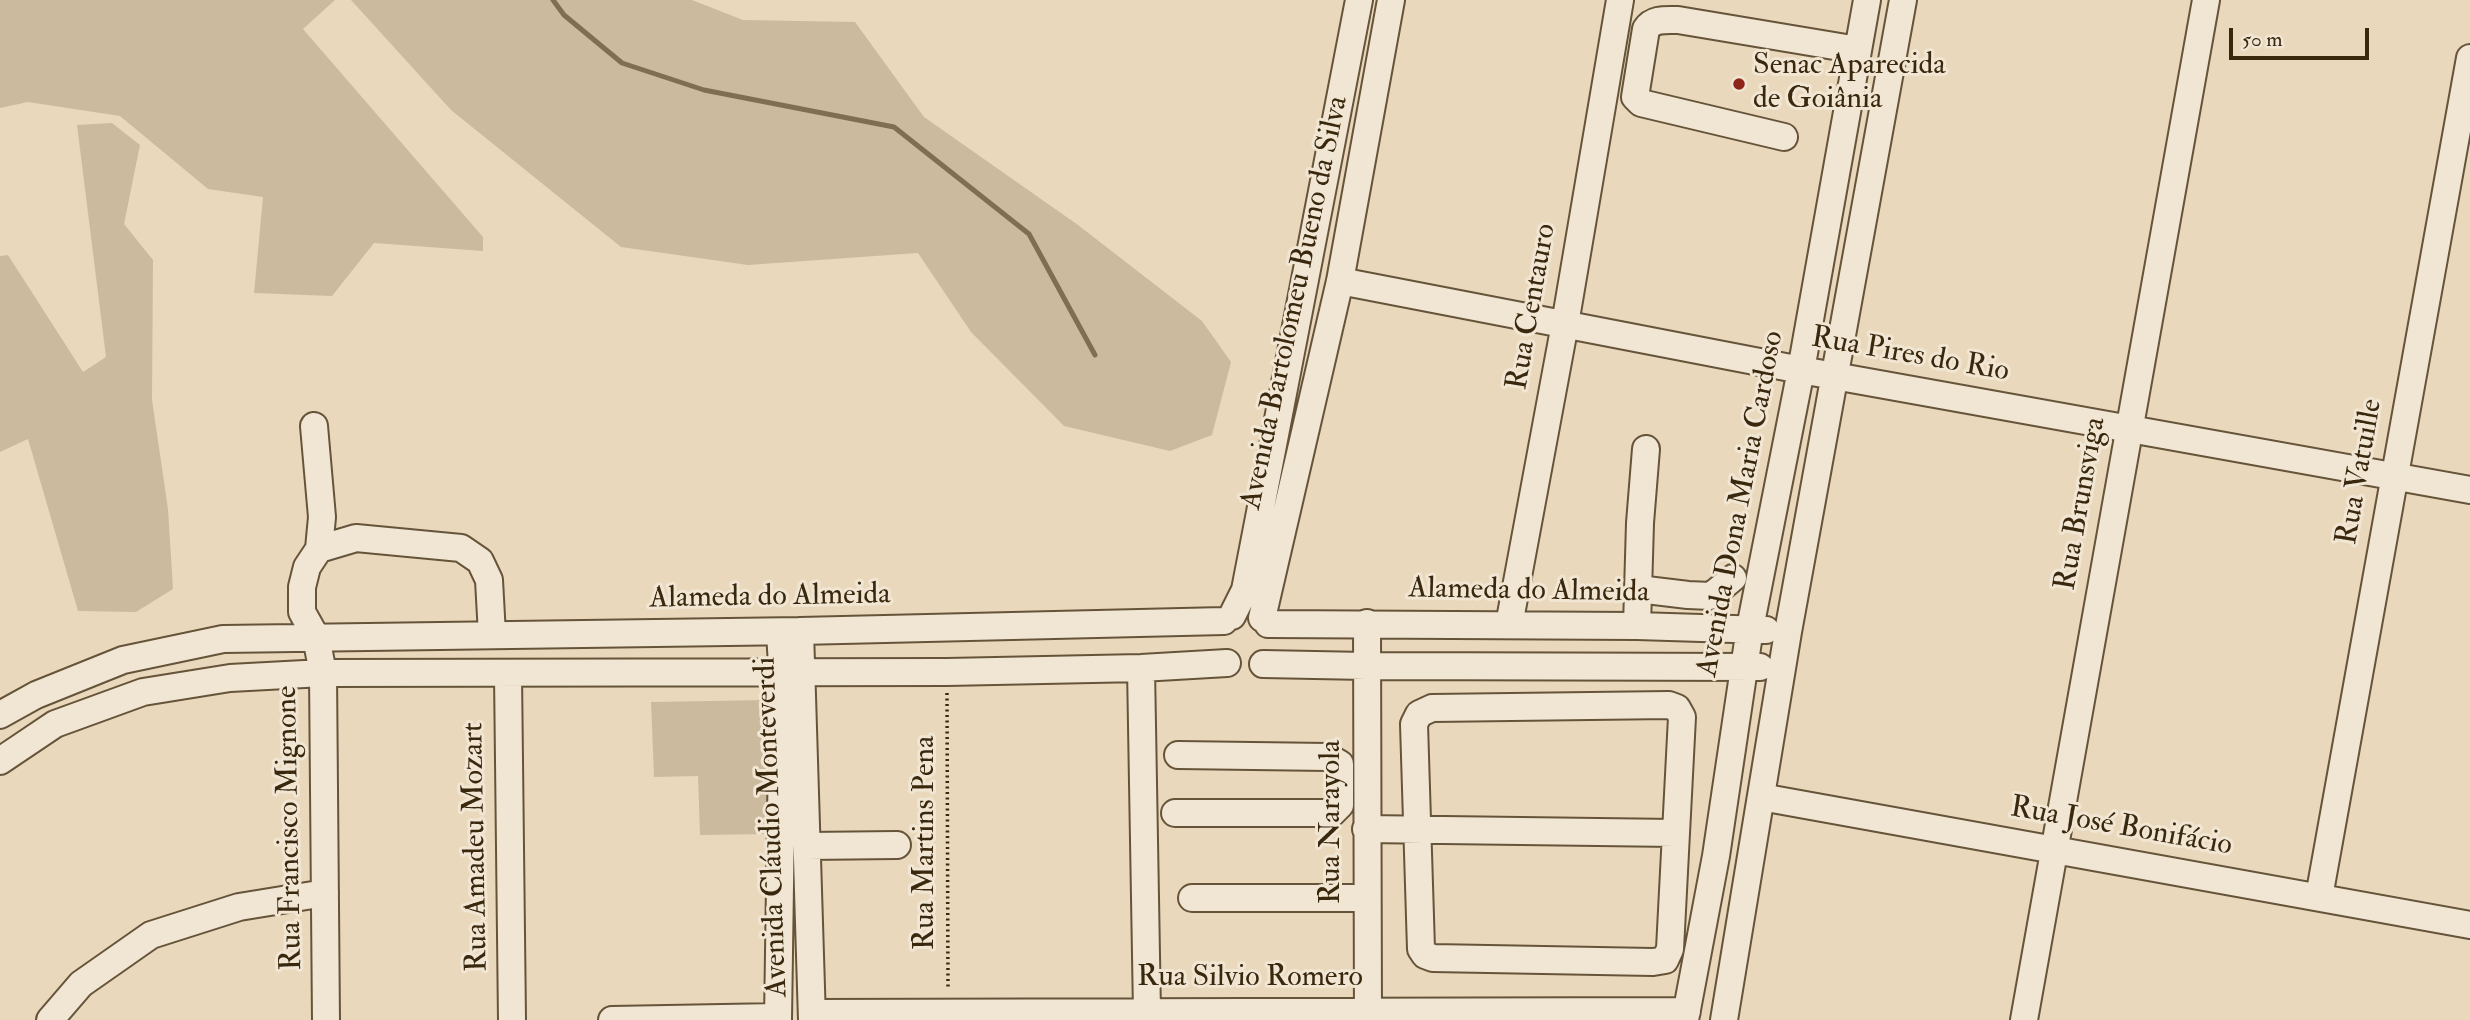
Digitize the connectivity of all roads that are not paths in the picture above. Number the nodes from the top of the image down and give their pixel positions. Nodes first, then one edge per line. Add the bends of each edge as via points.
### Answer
1 (1359, 0) edge
2 (1391, 0) edge
3 (1620, 0) edge
4 (1867, 0) edge
5 (1903, 0) edge
6 (2206, 0) edge
7 (1858, 50) junction
8 (2470, 58) edge
9 (1784, 137) dead end
10 (1340, 281) junction
11 (1564, 324) junction
12 (1801, 370) junction
13 (1836, 376) junction
14 (314, 426) dead end
15 (2129, 429) junction
16 (1646, 449) dead end
17 (2394, 476) junction
18 (2470, 490) edge
19 (319, 550) junction
20 (1733, 578) dead end
21 (1638, 589) junction
22 (1228, 619) junction
23 (1265, 621) junction
24 (1367, 623) junction
25 (1509, 625) junction
26 (1637, 626) junction
27 (1749, 628) junction
28 (790, 632) junction
29 (1788, 632) junction
30 (492, 635) junction
31 (316, 637) junction
32 (1227, 663) junction
33 (1263, 664) junction
34 (1744, 665) junction
35 (1366, 666) junction
36 (1141, 668) junction
37 (1783, 668) junction
38 (792, 672) junction
39 (323, 673) junction
40 (508, 674) junction
41 (0, 715) edge
42 (1178, 755) dead end
43 (0, 761) edge
44 (1366, 785) junction
45 (1340, 787) junction
46 (1761, 797) junction
47 (1175, 813) dead end
48 (1418, 828) junction
49 (1366, 829) junction
50 (1675, 833) junction
51 (897, 845) dead end
52 (807, 846) junction
53 (2054, 850) junction
54 (325, 894) junction
55 (2319, 897) junction
56 (1192, 898) dead end
57 (1367, 898) junction
58 (2470, 925) edge
59 (1147, 1012) junction
60 (1368, 1016) edge
61 (1686, 1016) edge
62 (812, 1017) edge
63 (778, 1018) edge
64 (2032, 1019) edge
65 (50, 1020) edge
66 (326, 1020) edge
67 (512, 1020) edge
68 (612, 1020) edge
69 (1724, 1020) edge

1 - 22 street, Avenida Bartolomeu Bueno da Silva via 1245,590
2 - 10 street, Avenida Bartolomeu Bueno da Silva
3 - 11 street, Rua Centauro
4 - 7 street, Avenida Dona Maria Cardoso
5 - 13 street
6 - 15 street, Rua Brunsviga
7 - 9 street via 1678,20 1649,24 1635,97 1641,103
7 - 12 street, Avenida Dona Maria Cardoso
8 - 17 street, Rua Vatuille
10 - 11 street, Rua Pires do Rio
10 - 23 street, Avenida Bartolomeu Bueno da Silva
11 - 12 street, Rua Pires do Rio
11 - 25 street, Rua Centauro
12 - 13 street, Rua Pires do Rio
12 - 27 street, Avenida Dona Maria Cardoso
13 - 15 street, Rua Pires do Rio
13 - 29 street
14 - 19 street via 322,517
15 - 17 street, Rua Pires do Rio
15 - 53 street, Rua Brunsviga
16 - 21 street
17 - 18 street, Rua Pires do Rio
17 - 55 street, Rua Vatuille
19 - 30 street via 356,538 461,548 480,561 489,580
19 - 31 street, Rua Francisco Mignone via 307,567 302,587 302,612
20 - 21 street via 1711,596
21 - 26 street
22 - 23 street via 1248,612
22 - 28 street, Alameda do Almeida
22 - 32 street via 1218,635 1219,650
23 - 24 street, Alameda do Almeida
23 - 33 street via 1273,638 1272,652
24 - 25 street, Alameda do Almeida
24 - 35 street, Rua Narayola
25 - 26 street, Alameda do Almeida
26 - 27 street, Alameda do Almeida
27 - 29 street, Alameda do Almeida
27 - 34 street, Avenida Dona Maria Cardoso
28 - 30 street, Alameda do Almeida
28 - 38 street, Avenida Cláudio Monteverdi
29 - 37 street
30 - 31 street, Alameda do Almeida
31 - 39 street, Rua Francisco Mignone
31 - 41 street, Alameda do Almeida via 223,639 123,660 36,695
32 - 33 street via 1245,669
32 - 36 street
33 - 35 street
34 - 35 street
34 - 37 street
34 - 61 street, Avenida Dona Maria Cardoso via 1716,856
35 - 44 street, Rua Narayola
36 - 38 street
36 - 59 street
37 - 46 street
38 - 40 street
38 - 52 street, Avenida Cláudio Monteverdi
38 - 63 street, Avenida Cláudio Monteverdi
39 - 40 street
39 - 43 street via 230,678 143,692 55,724
39 - 54 street, Rua Francisco Mignone
40 - 67 street, Rua Amadeu Mozart
42 - 45 street via 1328,757 1340,764
44 - 45 street
44 - 49 street, Rua Narayola
45 - 47 street via 1340,805 1332,814
46 - 53 street, Rua José Bonifácio
46 - 69 street
48 - 49 street
48 - 50 street
48 - 50 street via 1421,949 1429,958 1665,960 1670,949
48 - 50 street via 1414,724 1425,710 1669,705 1682,717
49 - 57 street, Rua Narayola
51 - 52 street
52 - 62 street, Avenida Cláudio Monteverdi
53 - 55 street, Rua José Bonifácio
53 - 64 street, Rua Brunsviga
54 - 65 street via 239,907 151,935 80,984
54 - 66 street, Rua Francisco Mignone
55 - 58 street, Rua José Bonifácio
56 - 57 street
57 - 60 street, Rua Narayola
59 - 60 street, Rua Silvio Romero
59 - 62 street, Rua Silvio Romero
60 - 61 street, Rua Silvio Romero
63 - 68 street

